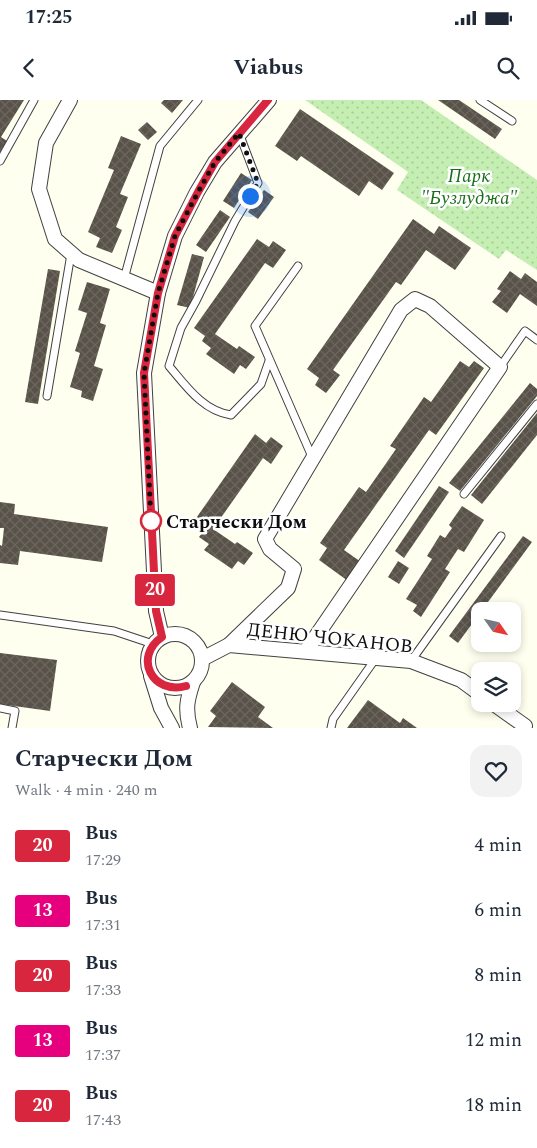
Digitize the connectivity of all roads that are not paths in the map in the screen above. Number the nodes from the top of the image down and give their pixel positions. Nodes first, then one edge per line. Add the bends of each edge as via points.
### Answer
1 (34, 100) edge
2 (70, 100) edge
3 (198, 100) edge
4 (268, 100) edge
5 (480, 100) edge
6 (512, 121) dead end
7 (239, 133) junction
8 (0, 161) edge
9 (71, 254) junction
10 (298, 266) dead end
11 (124, 279) junction
12 (158, 293) junction
13 (537, 340) edge
14 (269, 361) junction
15 (500, 367) junction
16 (48, 396) dead end
17 (537, 404) edge
18 (313, 459) junction
19 (464, 494) dead end
20 (501, 536) dead end
21 (0, 615) edge
22 (158, 641) junction
23 (229, 645) junction
24 (306, 651) junction
25 (376, 658) junction
26 (202, 660) junction
27 (411, 661) junction
28 (150, 673) junction
29 (193, 682) junction
30 (471, 687) edge
31 (0, 708) edge
32 (505, 712) edge
33 (525, 726) dead end
34 (12, 728) edge
35 (172, 728) edge
36 (190, 728) edge
37 (331, 728) edge

1 - 8 lane
2 - 9 street via 46,142 39,189 55,240
3 - 11 lane via 160,146
4 - 7 street
5 - 6 lane
7 - 12 street via 215,162 175,236
7 - 14 lane via 258,183 181,328 169,366 198,399 220,413 231,415 261,384
9 - 11 street
9 - 16 lane
10 - 14 lane via 255,326
11 - 12 street
12 - 22 street via 144,373
13 - 15 lane via 525,332
14 - 18 lane
15 - 18 street via 430,306 415,299 402,310
15 - 24 street
17 - 19 lane
18 - 23 street via 265,539 270,549 294,569 288,588
20 - 27 lane
21 - 22 lane via 114,631
22 - 26 street via 175,634 188,637 198,646
22 - 28 street via 148,658
23 - 24 street, ДЕНЮ ЧОКАНОВ
23 - 26 street, ДЕНЮ ЧОКАНОВ
24 - 25 street, ДЕНЮ ЧОКАНОВ
25 - 27 street, ДЕНЮ ЧОКАНОВ
25 - 37 lane via 333,719
26 - 29 street
27 - 30 street, ДЕНЮ ЧОКАНОВ via 461,680
28 - 29 street via 170,688
28 - 35 street
29 - 36 street via 186,703
31 - 34 lane via 15,711
32 - 33 street

